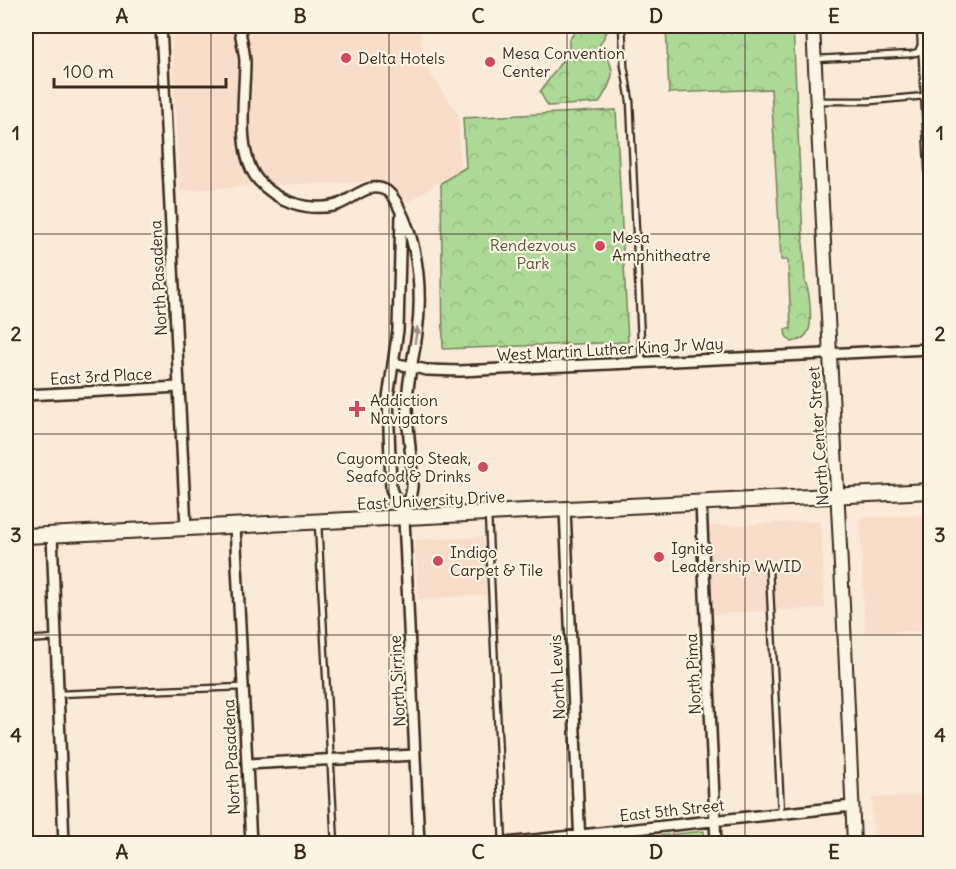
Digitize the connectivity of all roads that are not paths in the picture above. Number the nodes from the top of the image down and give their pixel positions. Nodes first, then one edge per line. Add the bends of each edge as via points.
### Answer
1 (161, 26) edge
2 (239, 26) edge
3 (622, 26) edge
4 (813, 26) edge
5 (920, 26) edge
6 (921, 39) junction
7 (814, 59) junction
8 (925, 96) junction
9 (816, 101) junction
10 (930, 200) edge
11 (401, 212) junction
12 (930, 349) edge
13 (829, 353) junction
14 (642, 362) junction
15 (393, 363) junction
16 (411, 366) junction
17 (179, 387) junction
18 (26, 395) edge
19 (930, 491) edge
20 (838, 495) junction
21 (701, 503) junction
22 (565, 510) junction
23 (488, 514) junction
24 (404, 518) junction
25 (318, 522) junction
26 (235, 526) junction
27 (186, 528) junction
28 (52, 535) junction
29 (26, 536) edge
30 (769, 569) dead end
31 (56, 638) junction
32 (26, 640) edge
33 (243, 687) junction
34 (58, 694) junction
35 (415, 755) junction
36 (330, 760) junction
37 (247, 764) junction
38 (852, 806) junction
39 (781, 813) junction
40 (715, 820) junction
41 (580, 839) edge
42 (64, 843) edge
43 (250, 843) edge
44 (334, 843) edge
45 (419, 843) edge
46 (496, 843) edge
47 (503, 843) edge
48 (716, 843) edge
49 (854, 843) edge

1 - 17 street, North Pasadena
2 - 11 street via 244,56 246,155 257,179 285,201 301,206 334,206 366,189 381,188 392,195
3 - 14 lane via 630,101
4 - 7 street, North Center Street
5 - 6 lane
6 - 7 lane via 918,52 911,54
6 - 8 lane
7 - 9 street, North Center Street
8 - 9 lane
8 - 10 lane
9 - 13 street, North Center Street
11 - 15 street via 398,330
16 -> 11 street via 417,332 417,269 413,237
12 - 13 street, West Martin Luther King Jr Way
13 - 14 street, West Martin Luther King Jr Way
13 - 20 street, North Center Street
14 - 16 street, West Martin Luther King Jr Way via 460,371
15 - 16 street, West Martin Luther King Jr Way
15 - 24 street via 388,398 391,489
16 - 24 street via 407,405 412,489
17 - 18 street, East 3rd Place
17 - 27 street, North Pasadena
19 - 20 main road, East University Drive
20 - 21 main road, East University Drive
20 - 38 street, North Center Street
21 - 22 main road, East University Drive
21 - 40 street, North Pima
22 - 23 main road, East University Drive
22 - 41 street, North Lewis
23 - 24 main road, East University Drive
23 - 47 lane
24 - 25 main road, East University Drive
24 - 35 street, North Sirrine
25 - 26 main road, East University Drive
25 - 36 lane
26 - 27 main road, East University Drive
26 - 33 street, North Pasadena
27 - 28 main road, East University Drive
28 - 29 main road, East University Drive
28 - 31 street
30 - 39 lane
31 - 32 lane
31 - 34 street
33 - 34 lane
33 - 37 street, North Pasadena
34 - 42 street
35 - 36 street
35 - 45 street, North Sirrine
36 - 37 street
36 - 44 lane
37 - 43 street, North Pasadena
38 - 39 street, East 5th Street
38 - 49 street, North Center Street
39 - 40 street, East 5th Street
40 - 41 street, East 5th Street
40 - 48 street, North Pima
41 - 47 street, East 5th Street
46 - 47 street, East 5th Street

